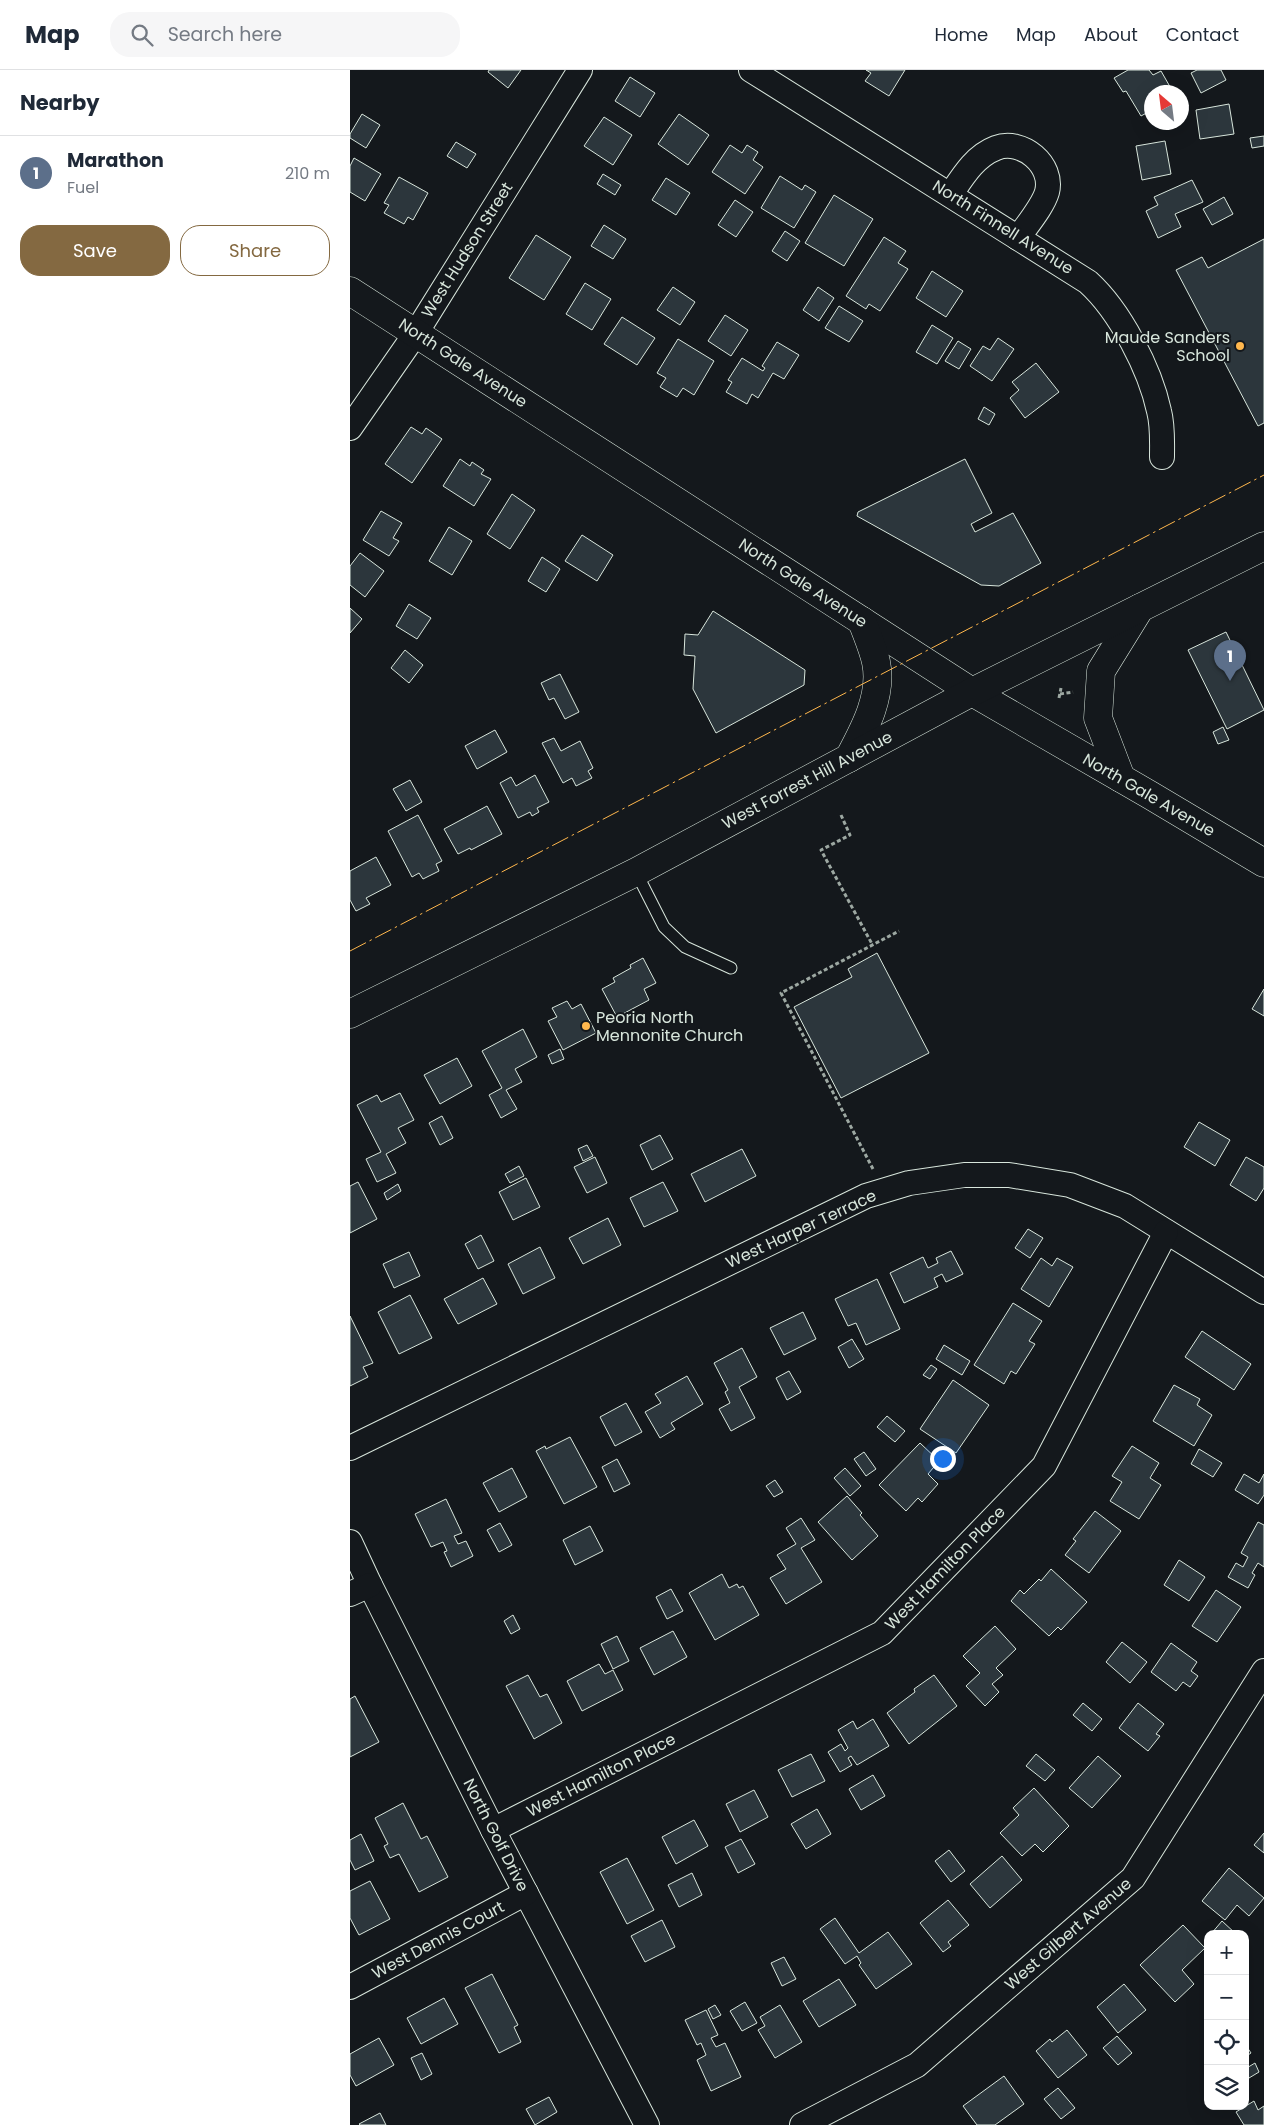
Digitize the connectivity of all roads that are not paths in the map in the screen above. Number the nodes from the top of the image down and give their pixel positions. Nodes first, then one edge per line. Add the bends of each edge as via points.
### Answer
1 (580, 70) edge
2 (751, 70) edge
3 (951, 194) junction
4 (1018, 238) junction
5 (350, 291) edge
6 (416, 332) junction
7 (350, 428) edge
8 (1162, 457) dead end
9 (1264, 546) edge
10 (1140, 608) junction
11 (862, 621) junction
12 (972, 692) junction
13 (849, 758) junction
14 (1121, 778) junction
15 (1264, 863) edge
16 (636, 872) junction
17 (731, 968) dead end
18 (350, 1014) edge
19 (1166, 1232) junction
20 (1264, 1292) edge
21 (350, 1448) edge
22 (350, 1542) edge
23 (360, 1590) edge
24 (1264, 1671) edge
25 (493, 1830) junction
26 (526, 1893) junction
27 (350, 1987) edge
28 (647, 2125) edge
29 (802, 2125) edge

1 - 6 street, West Hudson Street
2 - 3 street, North Finnell Avenue
3 - 4 street, North Finnell Avenue
3 - 4 street via 970,167 998,147 1017,146 1033,154 1047,172 1047,192
4 - 8 street, North Finnell Avenue via 1088,282 1116,313 1155,396 1162,425
5 - 6 main road, North Gale Avenue
6 - 7 street, West Hudson Street
6 - 11 main road, North Gale Avenue
9 - 10 main road, West Forrest Hill Avenue
10 - 12 main road, West Forrest Hill Avenue
10 - 14 main road via 1101,671 1098,718
11 - 12 main road, North Gale Avenue
11 - 13 main road via 876,664 875,694 867,724
12 - 13 main road, West Forrest Hill Avenue
12 - 14 main road, North Gale Avenue
13 - 16 main road, West Forrest Hill Avenue
14 - 15 main road, North Gale Avenue
16 - 17 lane via 664,927 685,947
16 - 18 main road, West Forrest Hill Avenue
19 - 20 street, West Harper Terrace
19 - 21 street, West Harper Terrace via 1125,1206 1070,1185 1009,1175 964,1175 909,1183 866,1196
19 - 25 street, West Hamilton Place via 1044,1466 882,1633
22 - 23 street, North Golf Drive
23 - 25 street, North Golf Drive
24 - 29 street, West Gilbert Avenue via 1133,1878 917,2065
25 - 26 street, North Golf Drive
26 - 27 street, West Dennis Court
26 - 28 street, North Golf Drive

